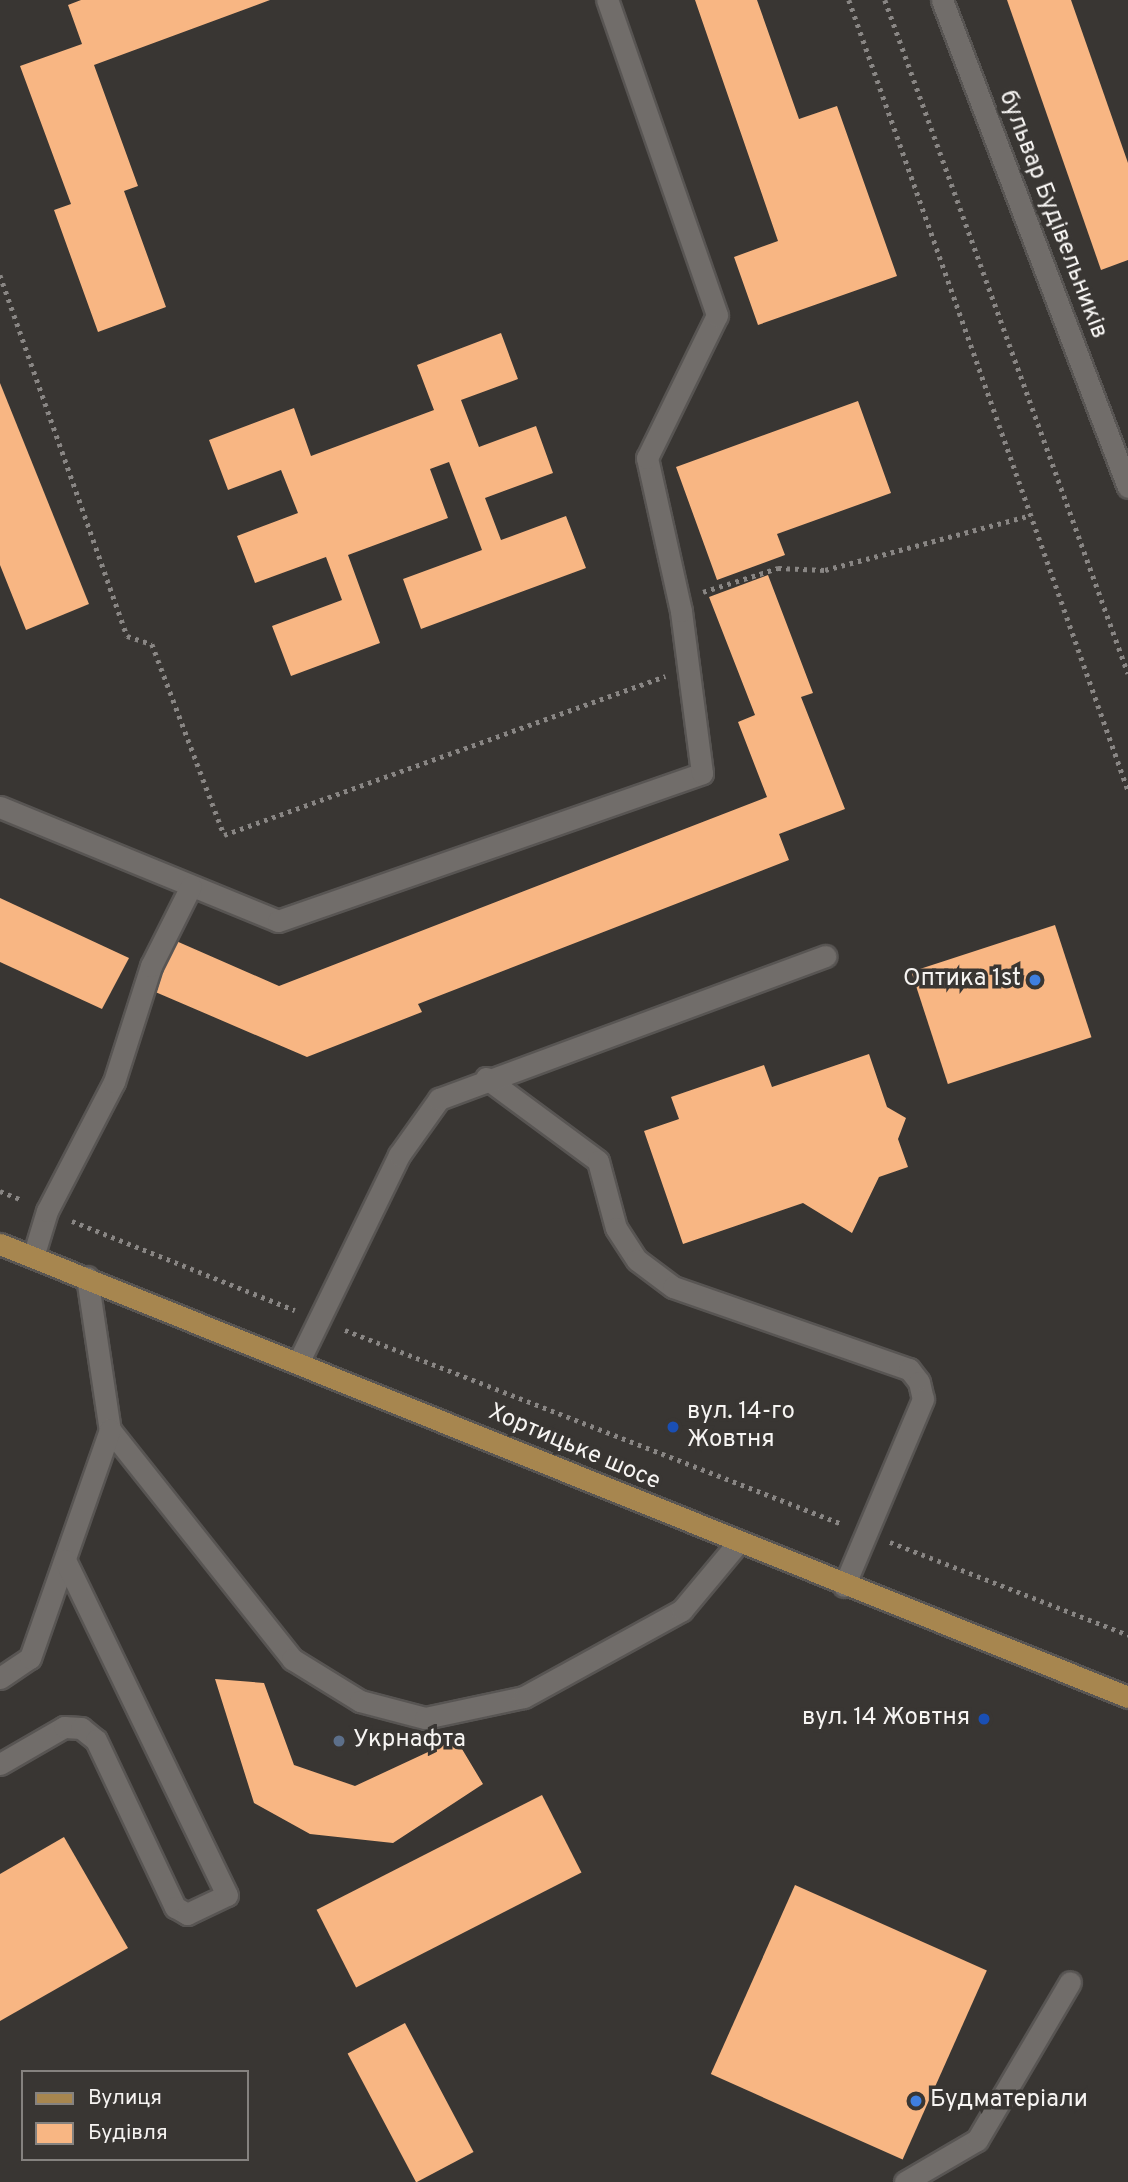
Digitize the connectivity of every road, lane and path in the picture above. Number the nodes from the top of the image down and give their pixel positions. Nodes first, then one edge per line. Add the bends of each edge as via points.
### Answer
1 (607, 0) edge
2 (849, 0) edge
3 (885, 0) edge
4 (942, 0) edge
5 (0, 275) edge
6 (1128, 487) edge
7 (1031, 515) junction
8 (681, 611) junction
9 (689, 667) junction
10 (1128, 673) edge
11 (0, 789) edge
12 (1128, 790) edge
13 (4, 809) edge
14 (191, 886) junction
15 (825, 956) dead end
16 (486, 1078) junction
17 (0, 1191) edge
18 (47, 1211) junction
19 (0, 1244) edge
20 (33, 1256) junction
21 (86, 1277) junction
22 (315, 1318) junction
23 (299, 1361) junction
24 (110, 1430) junction
25 (867, 1533) junction
26 (737, 1544) junction
27 (65, 1560) junction
28 (844, 1586) junction
29 (1128, 1635) edge
30 (0, 1678) edge
31 (1128, 1697) edge
32 (0, 1764) edge
33 (1070, 1982) dead end
34 (905, 2182) edge

1 - 8 street via 717,315 647,458
2 - 7 path
3 - 10 path
4 - 6 street, бульвар Будівельників
5 - 9 path via 127,636 152,645 224,835
7 - 8 path via 825,570 778,568 705,591
7 - 12 path
8 - 9 street
9 - 14 street via 702,773 278,921
11 - 13 street
13 - 14 street
14 - 18 street via 151,966 114,1082
15 - 16 street
16 - 22 street via 439,1099 412,1132
16 - 25 street via 598,1161 616,1228 637,1260 673,1287 909,1369 923,1399
17 - 18 path
18 - 20 street
18 - 22 path
19 - 20 main road, Хортицьке шосе
20 - 21 main road, Хортицьке шосе
21 - 23 main road, Хортицьке шосе
21 - 24 street
22 - 23 street
22 - 25 path
23 - 26 main road, Хортицьке шосе
24 - 26 street via 292,1659 360,1701 425,1718 524,1697 682,1610
24 - 27 street
25 - 28 street
25 - 29 path
26 - 28 main road, Хортицьке шосе
27 - 30 street via 30,1658
27 - 32 street via 227,1895 180,1912 96,1740 81,1728 64,1727
28 - 31 main road, Хортицьке шосе
33 - 34 street via 977,2140

